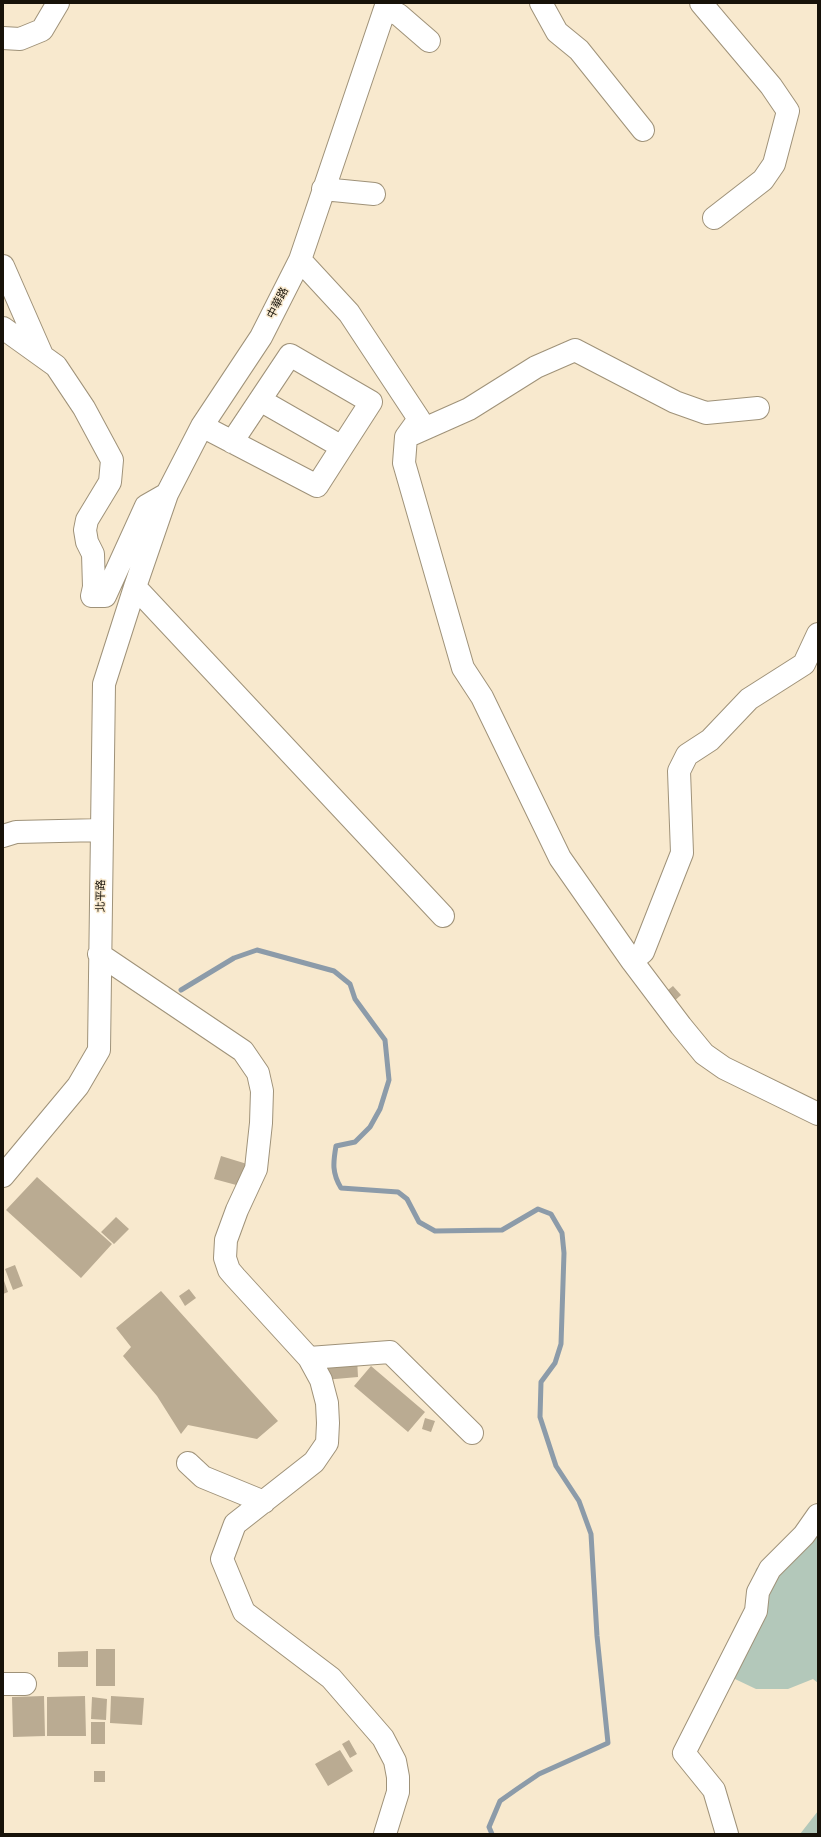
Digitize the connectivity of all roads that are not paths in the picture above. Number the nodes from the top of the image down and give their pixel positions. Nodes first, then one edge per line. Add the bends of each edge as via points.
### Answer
1 (58, 3) edge
2 (541, 3) edge
3 (701, 3) edge
4 (386, 5) edge
5 (3, 38) edge
6 (429, 41) dead end
7 (643, 130) dead end
8 (323, 188) junction
9 (374, 194) dead end
10 (714, 218) dead end
11 (300, 260) junction
12 (3, 266) edge
13 (3, 328) edge
14 (42, 355) junction
15 (260, 400) junction
16 (758, 408) dead end
17 (202, 426) junction
18 (406, 437) junction
19 (232, 442) junction
20 (342, 447) junction
21 (167, 494) junction
22 (135, 587) junction
23 (818, 634) edge
24 (102, 830) junction
25 (3, 836) edge
26 (443, 916) dead end
27 (99, 954) junction
28 (632, 961) junction
29 (818, 1114) edge
30 (3, 1176) edge
31 (309, 1358) junction
32 (472, 1433) dead end
33 (188, 1463) dead end
34 (264, 1502) junction
35 (818, 1515) edge
36 (3, 1684) edge
37 (25, 1684) dead end
38 (385, 1834) edge
39 (727, 1834) edge

1 - 5 street via 42,30 20,38
2 - 7 street via 557,32 579,50
3 - 10 street via 788,110 774,164 767,175
4 - 6 street
4 - 8 street, 中華路
8 - 9 street
8 - 11 street, 中華路
11 - 17 street, 中華路 via 261,337
11 - 18 street via 349,313 419,419
12 - 14 street
13 - 14 street
14 - 21 street via 56,366 84,408 112,460 110,482 87,520 85,530 93,554 92,596 106,596 146,506
15 - 19 street
15 - 20 street
15 - 20 street via 290,355 371,402
16 - 18 street via 706,413 675,402 575,350 536,367 469,409
17 - 19 street
17 - 21 street, 中華路
18 - 28 street via 404,463 463,668 482,697 560,858
19 - 20 street via 317,486
21 - 22 street, 中華路
22 - 24 street, 北平路 via 104,684
22 - 26 street
23 - 28 street via 804,664 749,699 710,740 687,756 679,771 682,853 643,952
24 - 25 street via 16,832
24 - 27 street, 北平路
27 - 30 street, 北平路 via 99,1050 78,1086
27 - 31 street via 243,1051 258,1073 262,1091 256,1169 226,1240 225,1258 235,1278
28 - 29 street via 704,1054 724,1068
31 - 32 street via 390,1352
31 - 34 street via 321,1380 327,1403 327,1443 314,1462
33 - 34 street via 203,1477
34 - 38 street via 235,1524 222,1559 244,1612 332,1678 383,1738 395,1761 398,1785
35 - 39 street via 804,1535 770,1569 758,1592 756,1611 684,1754 714,1790
36 - 37 street

